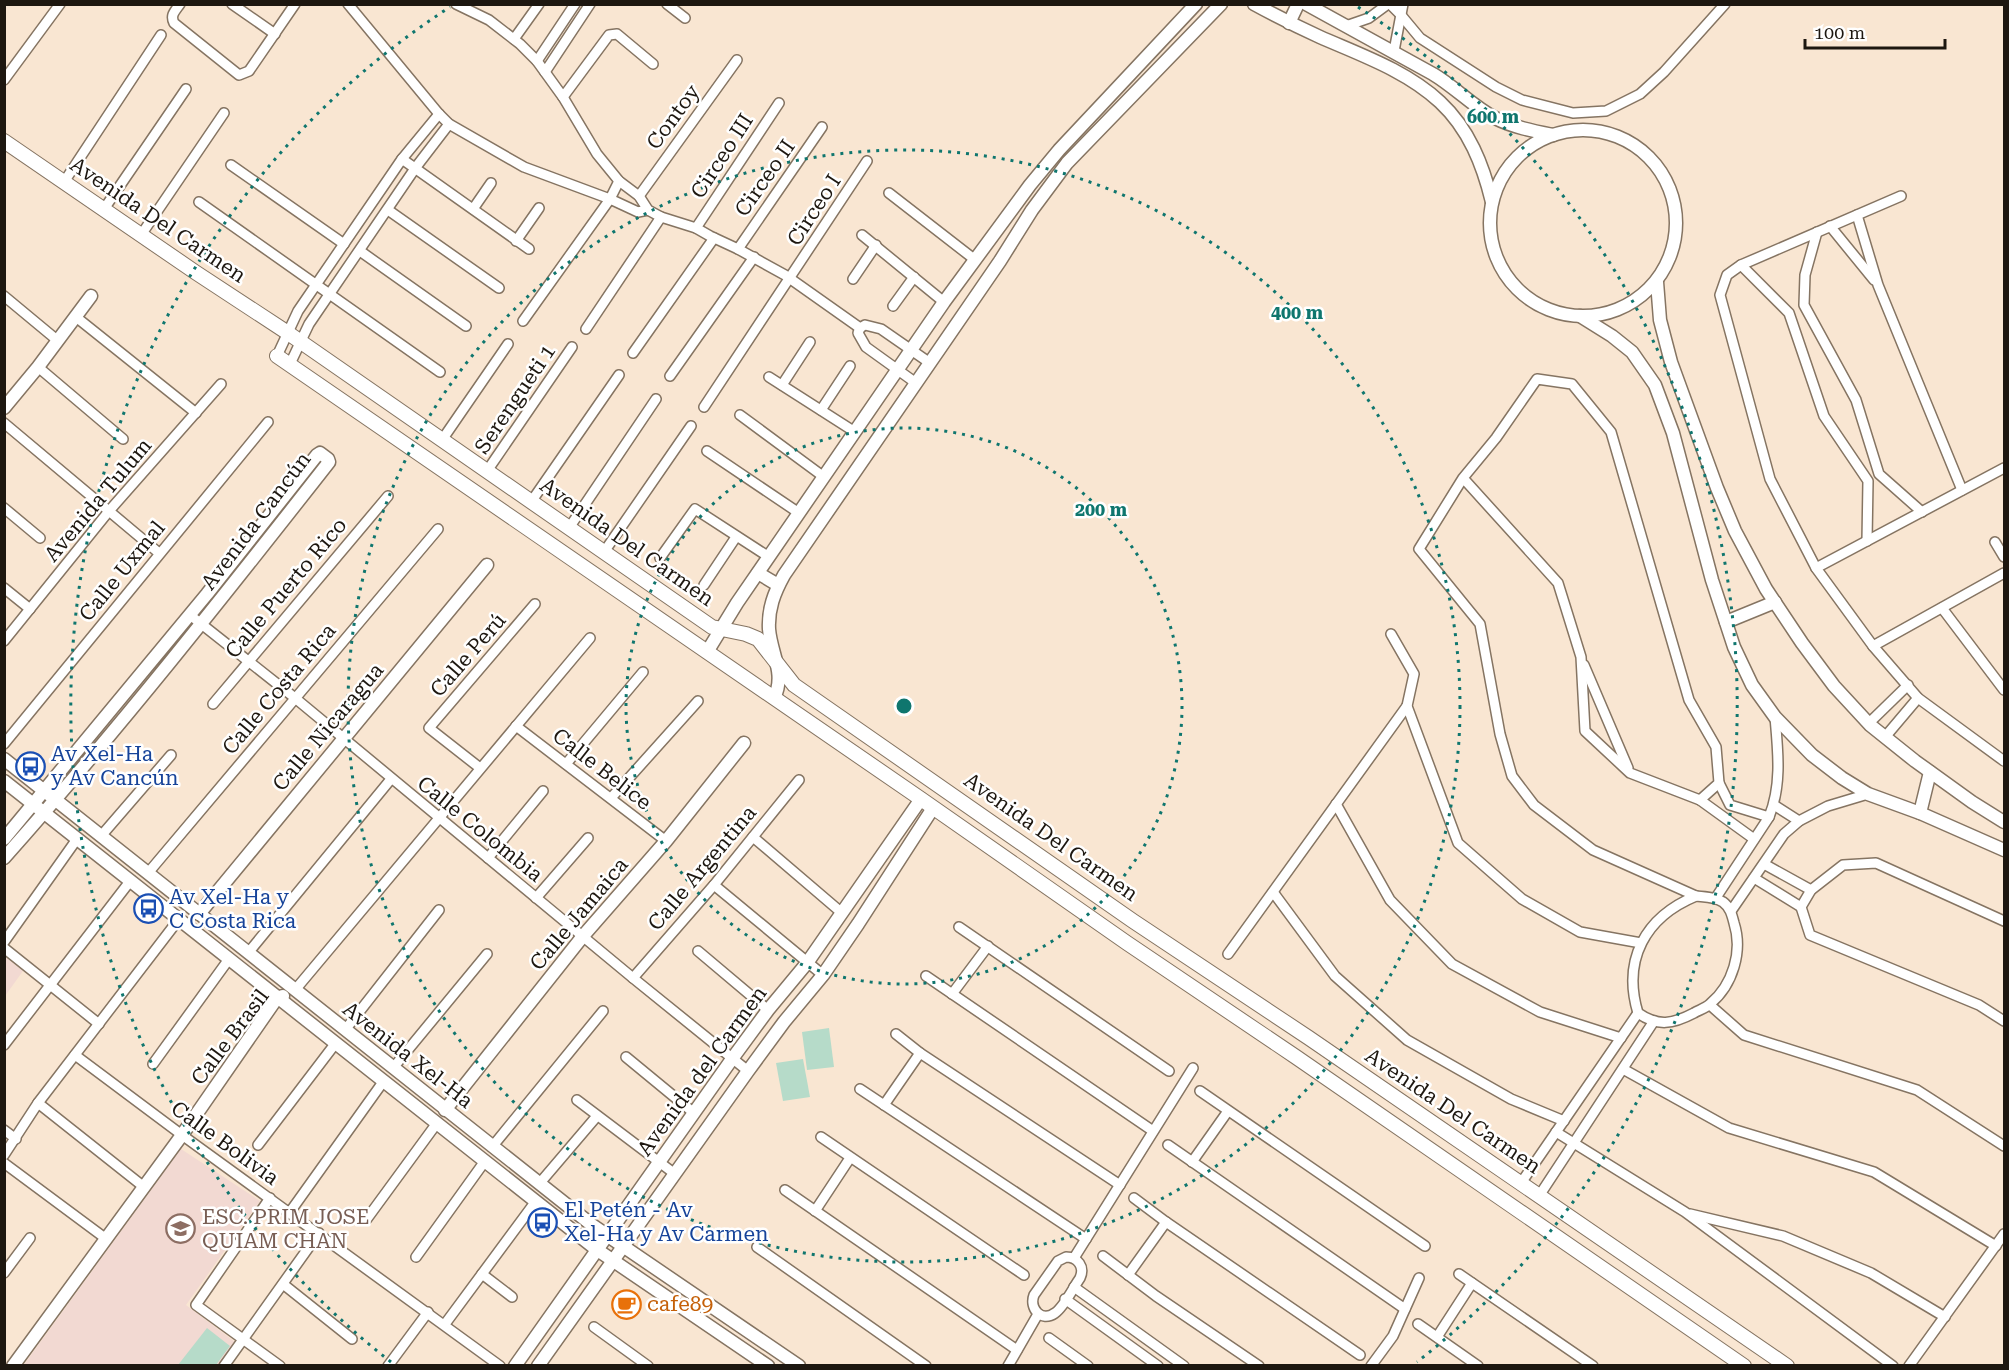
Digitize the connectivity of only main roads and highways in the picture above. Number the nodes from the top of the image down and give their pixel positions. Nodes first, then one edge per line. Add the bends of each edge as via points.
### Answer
1 (4, 141) edge
2 (277, 356) road end
3 (374, 392) junction
4 (359, 413) junction
5 (1133, 921) junction
6 (1127, 943) junction
7 (1309, 1038) junction
8 (1296, 1057) junction
9 (1477, 1153) junction
10 (1463, 1172) junction
11 (1586, 1228) junction
12 (1572, 1247) junction
13 (1744, 1365) edge
14 (1787, 1365) edge

1 - 3 main road, Avenida Del Carmen
2 - 4 main road, Avenida Del Carmen
3 - 4 main road
3 - 5 main road, Avenida Del Carmen via 712,627 758,639 794,685
4 - 6 main road, Avenida Del Carmen
5 - 6 main road via 1133,934
5 - 7 main road, Avenida Del Carmen
6 - 8 main road, Avenida Del Carmen
7 - 8 main road
7 - 9 main road, Avenida Del Carmen
8 - 10 main road, Avenida Del Carmen
9 - 10 main road
9 - 11 main road, Avenida Del Carmen
10 - 12 main road, Avenida Del Carmen
11 - 12 main road
11 - 14 main road, Avenida Del Carmen
12 - 13 main road, Avenida Del Carmen

